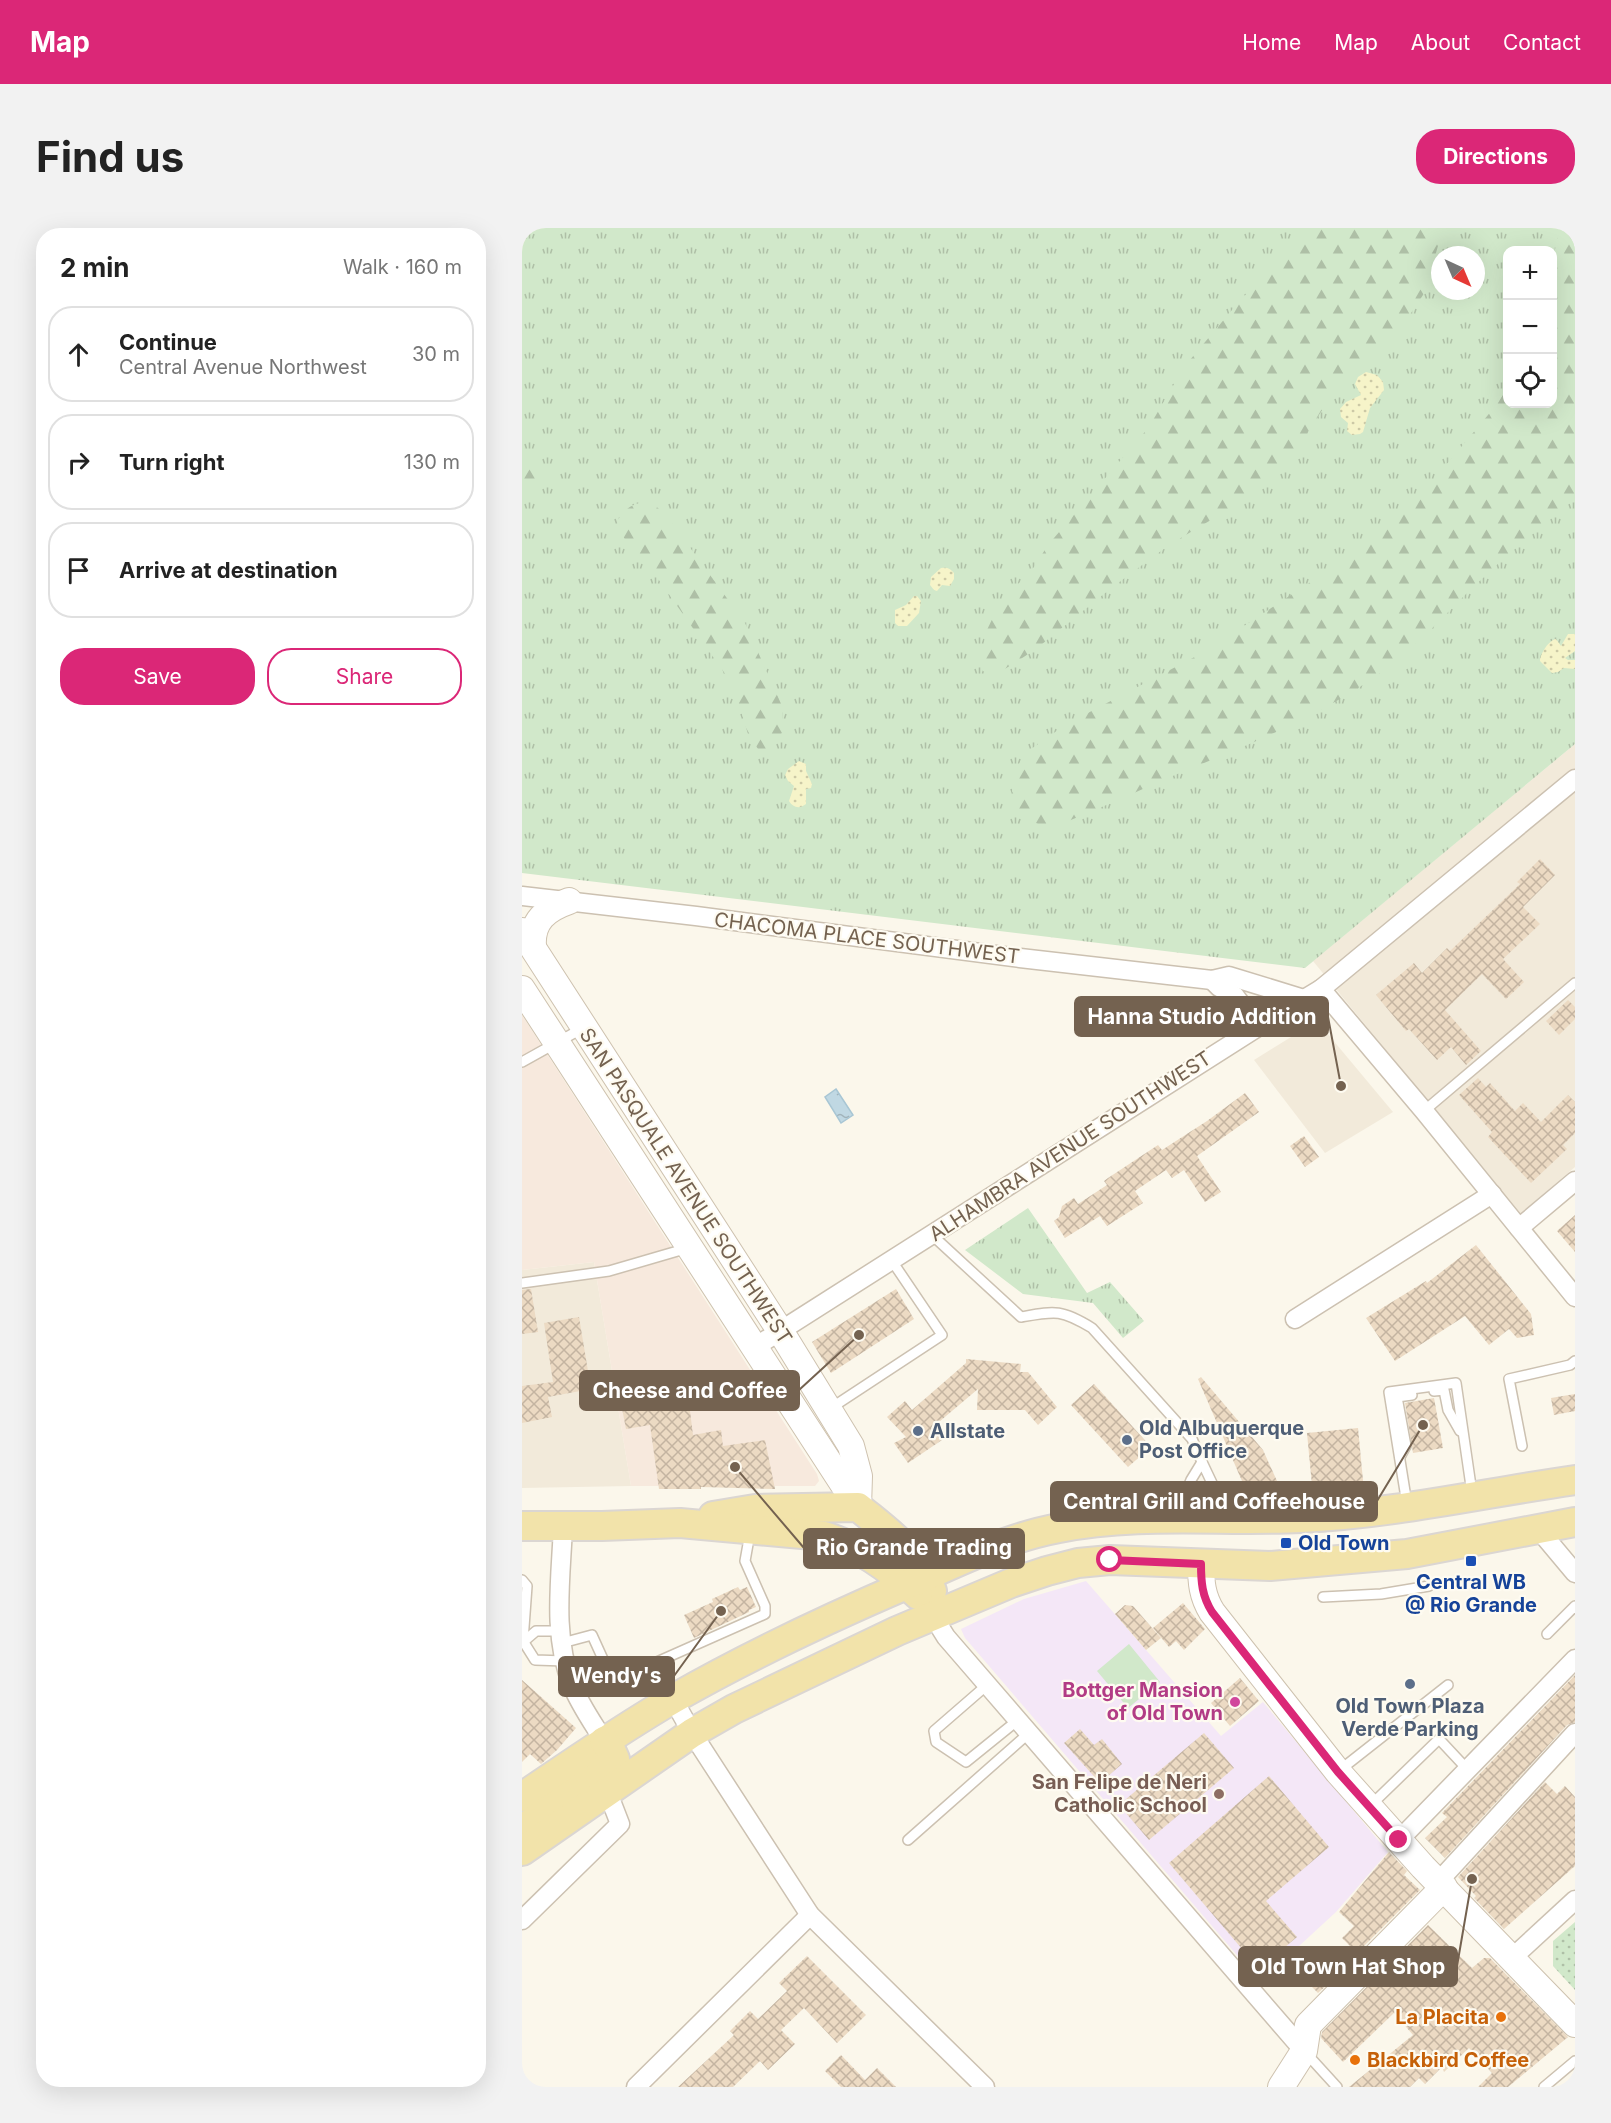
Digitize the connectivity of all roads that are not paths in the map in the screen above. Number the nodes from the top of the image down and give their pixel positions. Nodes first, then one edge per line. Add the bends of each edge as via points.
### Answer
1 (1575, 779) edge
2 (522, 896) edge
3 (569, 901) junction
4 (527, 939) edge
5 (1212, 980) junction
6 (1575, 983) edge
7 (1321, 988) junction
8 (522, 989) edge
9 (1304, 999) junction
10 (1258, 1027) junction
11 (585, 1028) junction
12 (557, 1043) junction
13 (524, 1058) edge
14 (1424, 1111) junction
15 (1575, 1181) edge
16 (1492, 1194) junction
17 (1519, 1228) junction
18 (932, 1235) junction
19 (691, 1248) junction
20 (892, 1261) junction
21 (522, 1283) edge
22 (1575, 1297) edge
23 (1295, 1319) dead end
24 (781, 1332) junction
25 (755, 1347) junction
26 (1575, 1361) edge
27 (829, 1409) junction
28 (1522, 1446) dead end
29 (1202, 1462) junction
30 (1575, 1480) edge
31 (1473, 1496) junction
32 (1408, 1506) junction
33 (858, 1507) junction
34 (1174, 1520) junction
35 (1221, 1520) junction
36 (680, 1522) junction
37 (1575, 1522) edge
38 (522, 1526) edge
39 (563, 1526) junction
40 (751, 1530) junction
41 (1539, 1530) junction
42 (1201, 1564) junction
43 (1575, 1573) edge
44 (522, 1580) edge
45 (917, 1580) junction
46 (1429, 1586) dead end
47 (1323, 1597) dead end
48 (1575, 1606) edge
49 (937, 1614) junction
50 (1547, 1634) dead end
51 (561, 1637) junction
52 (523, 1642) edge
53 (1575, 1659) edge
54 (565, 1661) junction
55 (987, 1685) junction
56 (1448, 1685) dead end
57 (673, 1699) junction
58 (1023, 1726) junction
59 (692, 1733) junction
60 (1575, 1733) edge
61 (603, 1741) junction
62 (1467, 1769) junction
63 (1338, 1772) junction
64 (608, 1793) junction
65 (522, 1797) edge
66 (1369, 1807) junction
67 (522, 1830) edge
68 (908, 1840) dead end
69 (1399, 1840) junction
70 (522, 1851) edge
71 (1441, 1884) junction
72 (1575, 1900) edge
73 (810, 1915) junction
74 (522, 1920) edge
75 (1511, 1959) junction
76 (1575, 2024) edge
77 (1304, 2051) junction
78 (1575, 2061) edge
79 (978, 2084) edge
80 (636, 2087) edge
81 (1281, 2087) edge
82 (1337, 2087) edge
83 (1544, 2087) edge

1 - 7 street, ALHAMBRA AVENUE SOUTHWEST
2 - 3 street, CHACOMA PLACE SOUTHWEST
3 - 4 street via 539,919
3 - 5 street, CHACOMA PLACE SOUTHWEST
4 - 11 street, SAN PASQUALE AVENUE SOUTHWEST
5 - 9 street, CHACOMA PLACE SOUTHWEST via 1229,976
5 - 10 street, CHACOMA PLACE SOUTHWEST via 1235,996
6 - 14 lane
7 - 9 street, ALHAMBRA AVENUE SOUTHWEST
7 - 14 street
8 - 12 street, SAN PASQUALE AVENUE SOUTHWEST
9 - 10 street, ALHAMBRA AVENUE SOUTHWEST
10 - 18 street, ALHAMBRA AVENUE SOUTHWEST
11 - 12 lane
11 - 24 street, SAN PASQUALE AVENUE SOUTHWEST
12 - 13 lane
12 - 19 street, SAN PASQUALE AVENUE SOUTHWEST
14 - 16 street
15 - 17 street
16 - 17 street
16 - 23 street
17 - 22 street
18 - 20 street, ALHAMBRA AVENUE SOUTHWEST
18 - 29 lane via 1021,1317 1051,1312 1071,1315 1092,1328 1191,1439
19 - 21 lane via 609,1271
19 - 25 street, SAN PASQUALE AVENUE SOUTHWEST
20 - 24 street, ALHAMBRA AVENUE SOUTHWEST
20 - 27 lane via 942,1335
24 - 25 street, ALHAMBRA AVENUE SOUTHWEST
24 - 27 street, SAN PASQUALE AVENUE SOUTHWEST
25 - 33 street, SAN PASQUALE AVENUE SOUTHWEST
26 - 28 lane via 1509,1379
27 - 33 street, SAN PASQUALE AVENUE SOUTHWEST via 856,1461
29 - 34 lane
29 - 35 lane via 1221,1500
30 - 31 main road
31 - 32 main road
31 - 32 lane via 1456,1383 1389,1392
32 - 35 main road via 1331,1516
33 - 36 main road via 755,1509
33 - 45 main road via 905,1547
34 - 35 main road
34 - 45 main road via 1119,1519 1057,1528 997,1546
36 - 39 main road
36 - 40 main road
37 - 41 main road
38 - 39 main road
39 - 51 street
40 - 45 main road via 824,1536 844,1542
40 - 51 lane via 745,1561 765,1614 632,1673 607,1668 592,1635
41 - 42 main road via 1407,1554 1270,1566
41 - 43 street
42 - 49 main road via 1110,1560 1078,1563 1011,1582
42 - 63 street via 1202,1588 1212,1612
44 - 52 lane via 527,1586
45 - 49 main road
45 - 57 main road via 784,1641
46 - 47 lane via 1381,1594
48 - 50 lane
49 - 55 street via 946,1637
49 - 59 main road via 794,1679
51 - 52 lane via 536,1631
51 - 54 street
52 - 54 lane via 535,1660
53 - 62 street
54 - 61 street via 580,1703
55 - 58 street
55 - 58 lane via 934,1731 936,1742 966,1762
56 - 63 lane
57 - 59 street
57 - 61 main road
58 - 68 lane
58 - 77 street
59 - 64 main road
59 - 73 street
60 - 71 street
61 - 65 main road
61 - 67 main road via 615,1759 603,1773
62 - 66 lane via 1439,1739
62 - 69 street
63 - 66 street
64 - 70 main road
64 - 74 street via 620,1824
66 - 69 street
69 - 71 street
71 - 75 street
71 - 77 street via 1308,2025
72 - 75 street
73 - 79 street
73 - 80 street
75 - 76 street
77 - 81 street
77 - 82 lane
78 - 83 lane

